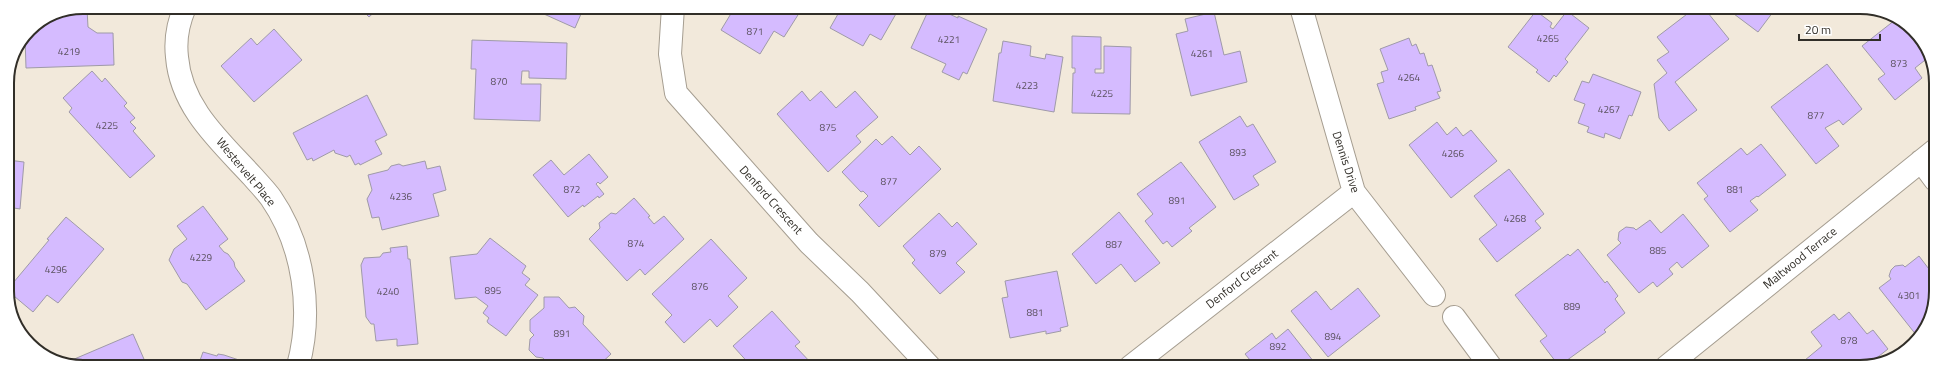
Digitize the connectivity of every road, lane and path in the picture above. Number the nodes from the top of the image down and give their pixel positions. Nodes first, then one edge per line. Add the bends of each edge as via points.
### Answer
1 (182, 14) edge
2 (673, 14) edge
3 (1303, 14) edge
4 (1928, 156) edge
5 (1354, 192) junction
6 (1434, 295) dead end
7 (1454, 317) dead end
8 (301, 360) edge
9 (923, 360) edge
10 (1139, 360) edge
11 (1486, 360) edge
12 (1675, 360) edge

1 - 8 street, Westervelt Place via 176,45 178,71 187,98 202,120 271,197 292,235 306,298
2 - 9 street, Denford Crescent via 670,54 676,93 809,243 860,292
3 - 5 street, Dennis Drive
4 - 12 street, Maltwood Terrace
5 - 6 street, Dennis Drive
5 - 10 street, Denford Crescent
7 - 11 street

